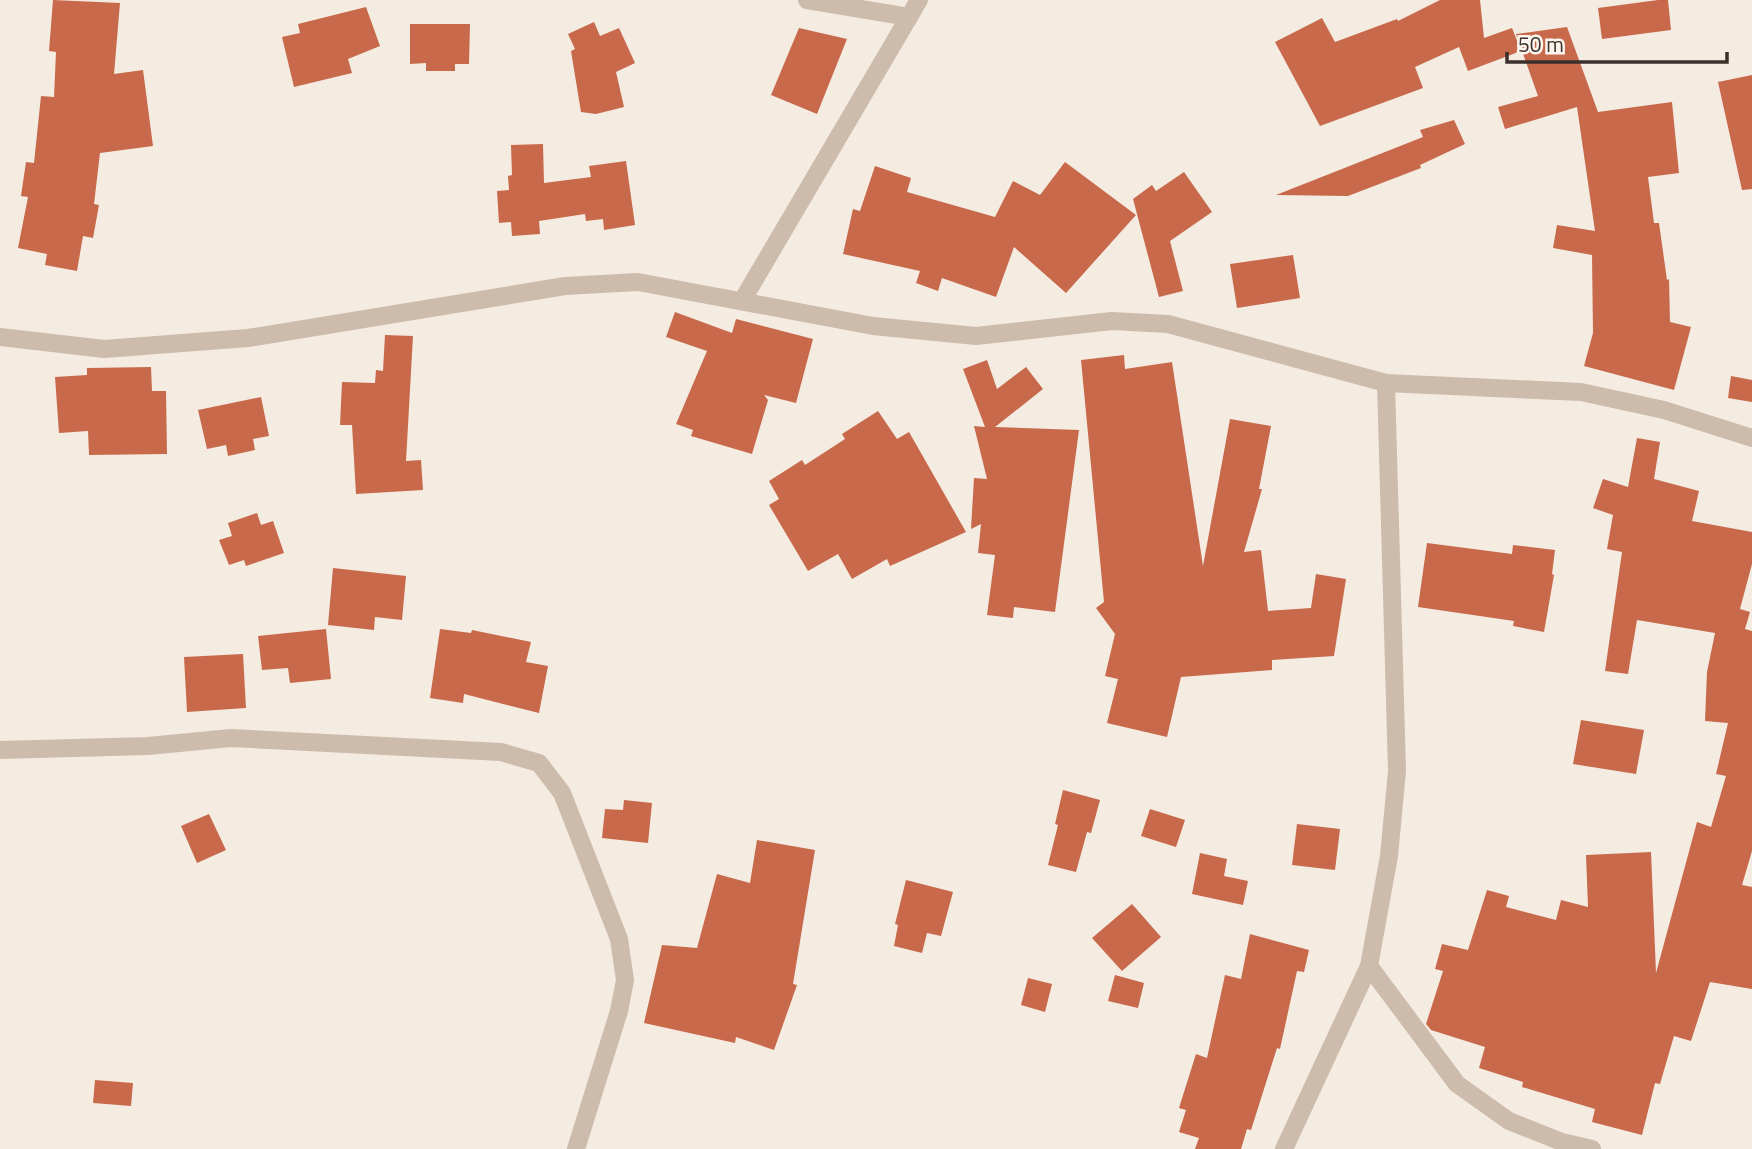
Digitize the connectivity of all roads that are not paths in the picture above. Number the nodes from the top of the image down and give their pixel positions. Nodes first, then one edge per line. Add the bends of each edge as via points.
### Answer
1 (807, 0) edge
2 (919, 0) edge
3 (909, 17) junction
4 (742, 301) junction
5 (0, 337) edge
6 (1385, 383) junction
7 (1752, 438) edge
8 (0, 750) edge
9 (1369, 966) junction
10 (576, 1149) edge
11 (1284, 1149) edge
12 (1592, 1149) edge

1 - 3 street
2 - 3 street
3 - 4 street
4 - 5 street via 638,282 565,286 248,338 104,349
4 - 6 street via 873,326 976,336 1112,321 1168,324
6 - 7 street via 1581,392 1664,410
6 - 9 street via 1397,771 1389,856
8 - 10 street via 148,746 231,738 501,752 539,763 562,793 619,939 625,980
9 - 11 street
9 - 12 street via 1457,1084 1509,1121

